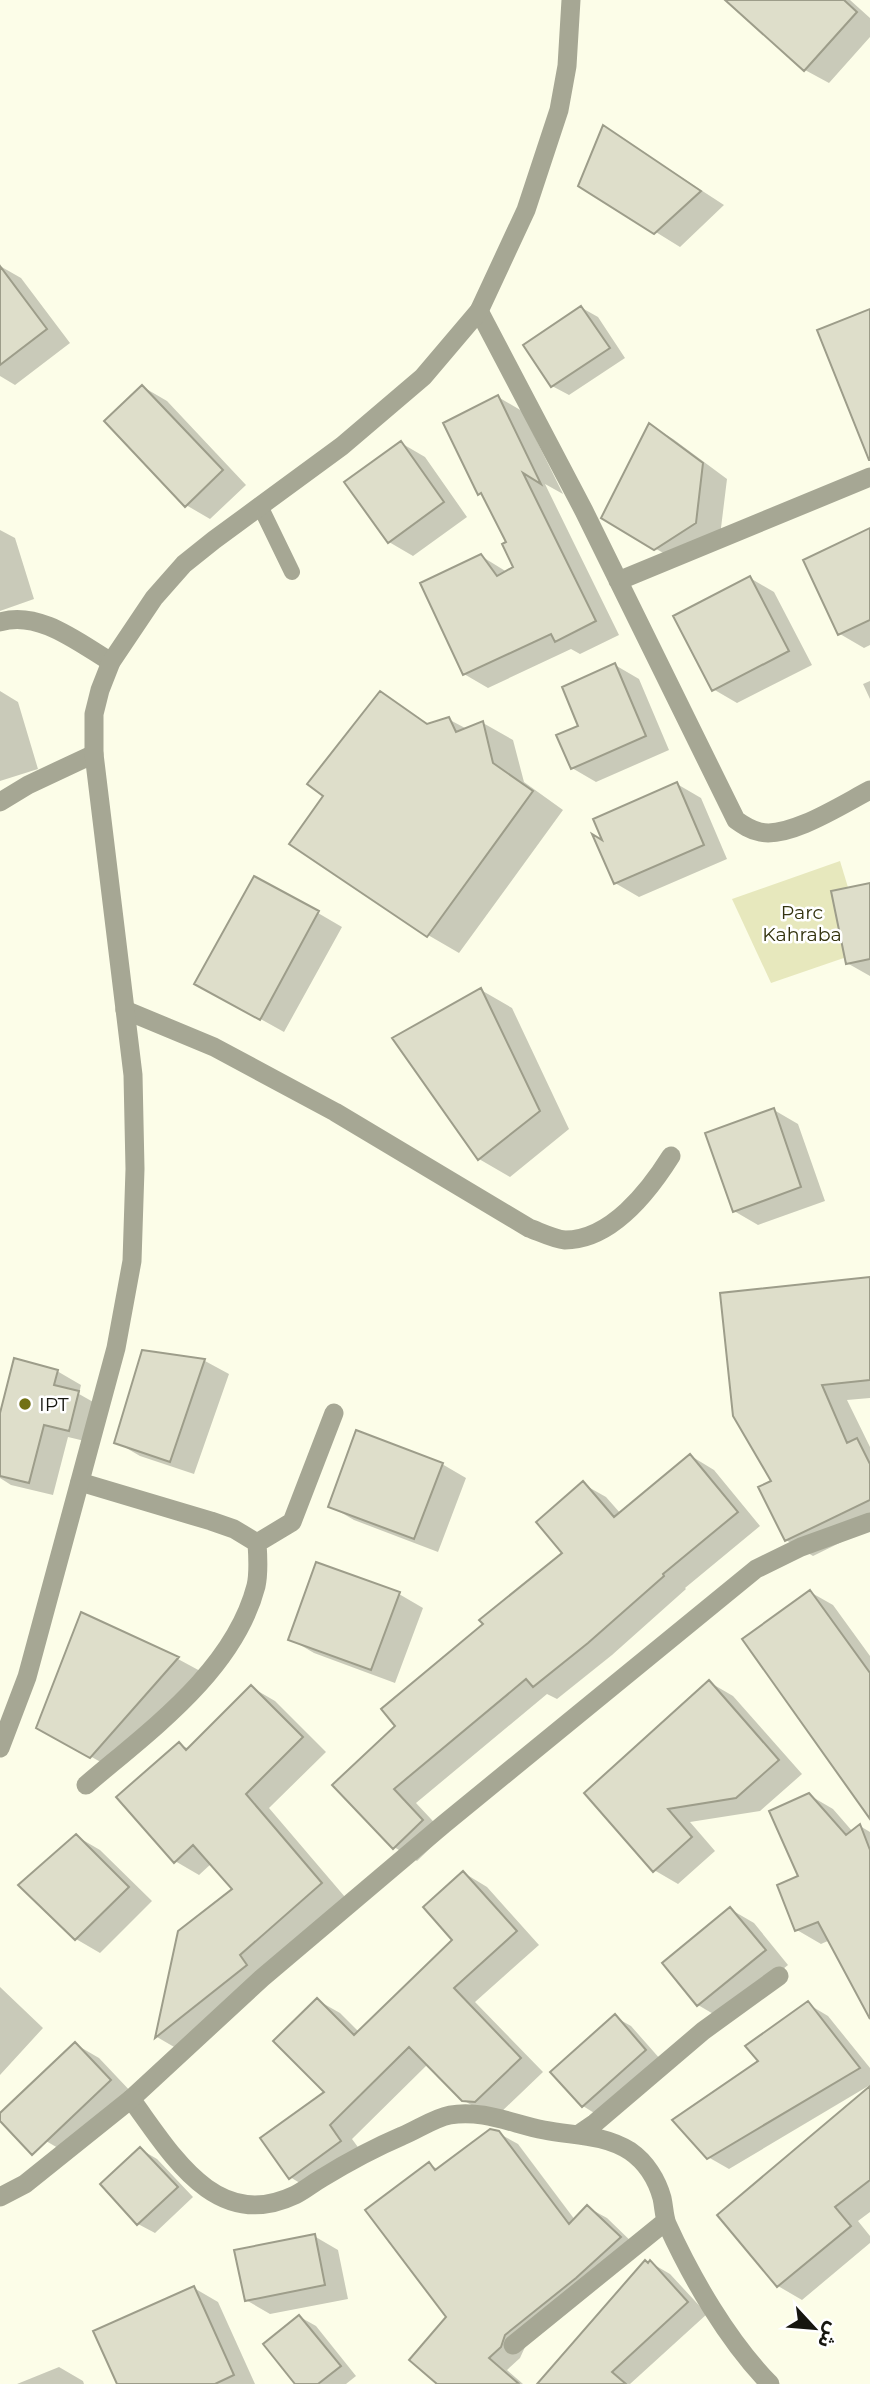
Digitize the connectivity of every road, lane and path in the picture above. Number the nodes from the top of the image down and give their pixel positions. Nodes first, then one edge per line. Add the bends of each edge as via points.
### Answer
1 (571, 0) edge
2 (480, 311) junction
3 (870, 477) edge
4 (260, 506) junction
5 (292, 572) dead end
6 (618, 581) junction
7 (0, 622) edge
8 (111, 662) junction
9 (94, 754) junction
10 (870, 790) edge
11 (0, 802) edge
12 (125, 1010) junction
13 (671, 1156) dead end
14 (334, 1413) dead end
15 (80, 1482) junction
16 (870, 1522) edge
17 (257, 1543) junction
18 (0, 1748) edge
19 (86, 1785) dead end
20 (779, 1976) dead end
21 (131, 2099) junction
22 (579, 2134) junction
23 (0, 2197) edge
24 (666, 2221) junction
25 (513, 2345) dead end
26 (770, 2384) edge

1 - 2 street via 559,110 526,210
2 - 4 street via 423,377 342,446
2 - 6 street
3 - 6 street
4 - 5 lane
4 - 8 street via 184,564 154,598
6 - 10 street via 736,820 761,833 775,833
7 - 8 street via 12,618 35,621
8 - 9 street via 94,714
9 - 11 street
9 - 12 street
12 - 13 street via 214,1047 335,1112 529,1228 563,1240 595,1235 652,1185
12 - 15 street via 133,1075 132,1261 116,1348
14 - 17 street via 292,1522
15 - 17 street via 211,1521
15 - 18 street via 27,1677
16 - 21 street via 756,1569 262,1978
17 - 19 street via 256,1585 213,1670
20 - 22 street via 703,2031
21 - 22 street via 183,2170 211,2192 237,2203 270,2204 297,2194 369,2151 447,2116 479,2113
21 - 23 street via 25,2184
22 - 24 street via 620,2145 639,2157 652,2174
24 - 25 street
24 - 26 street via 730,2338

